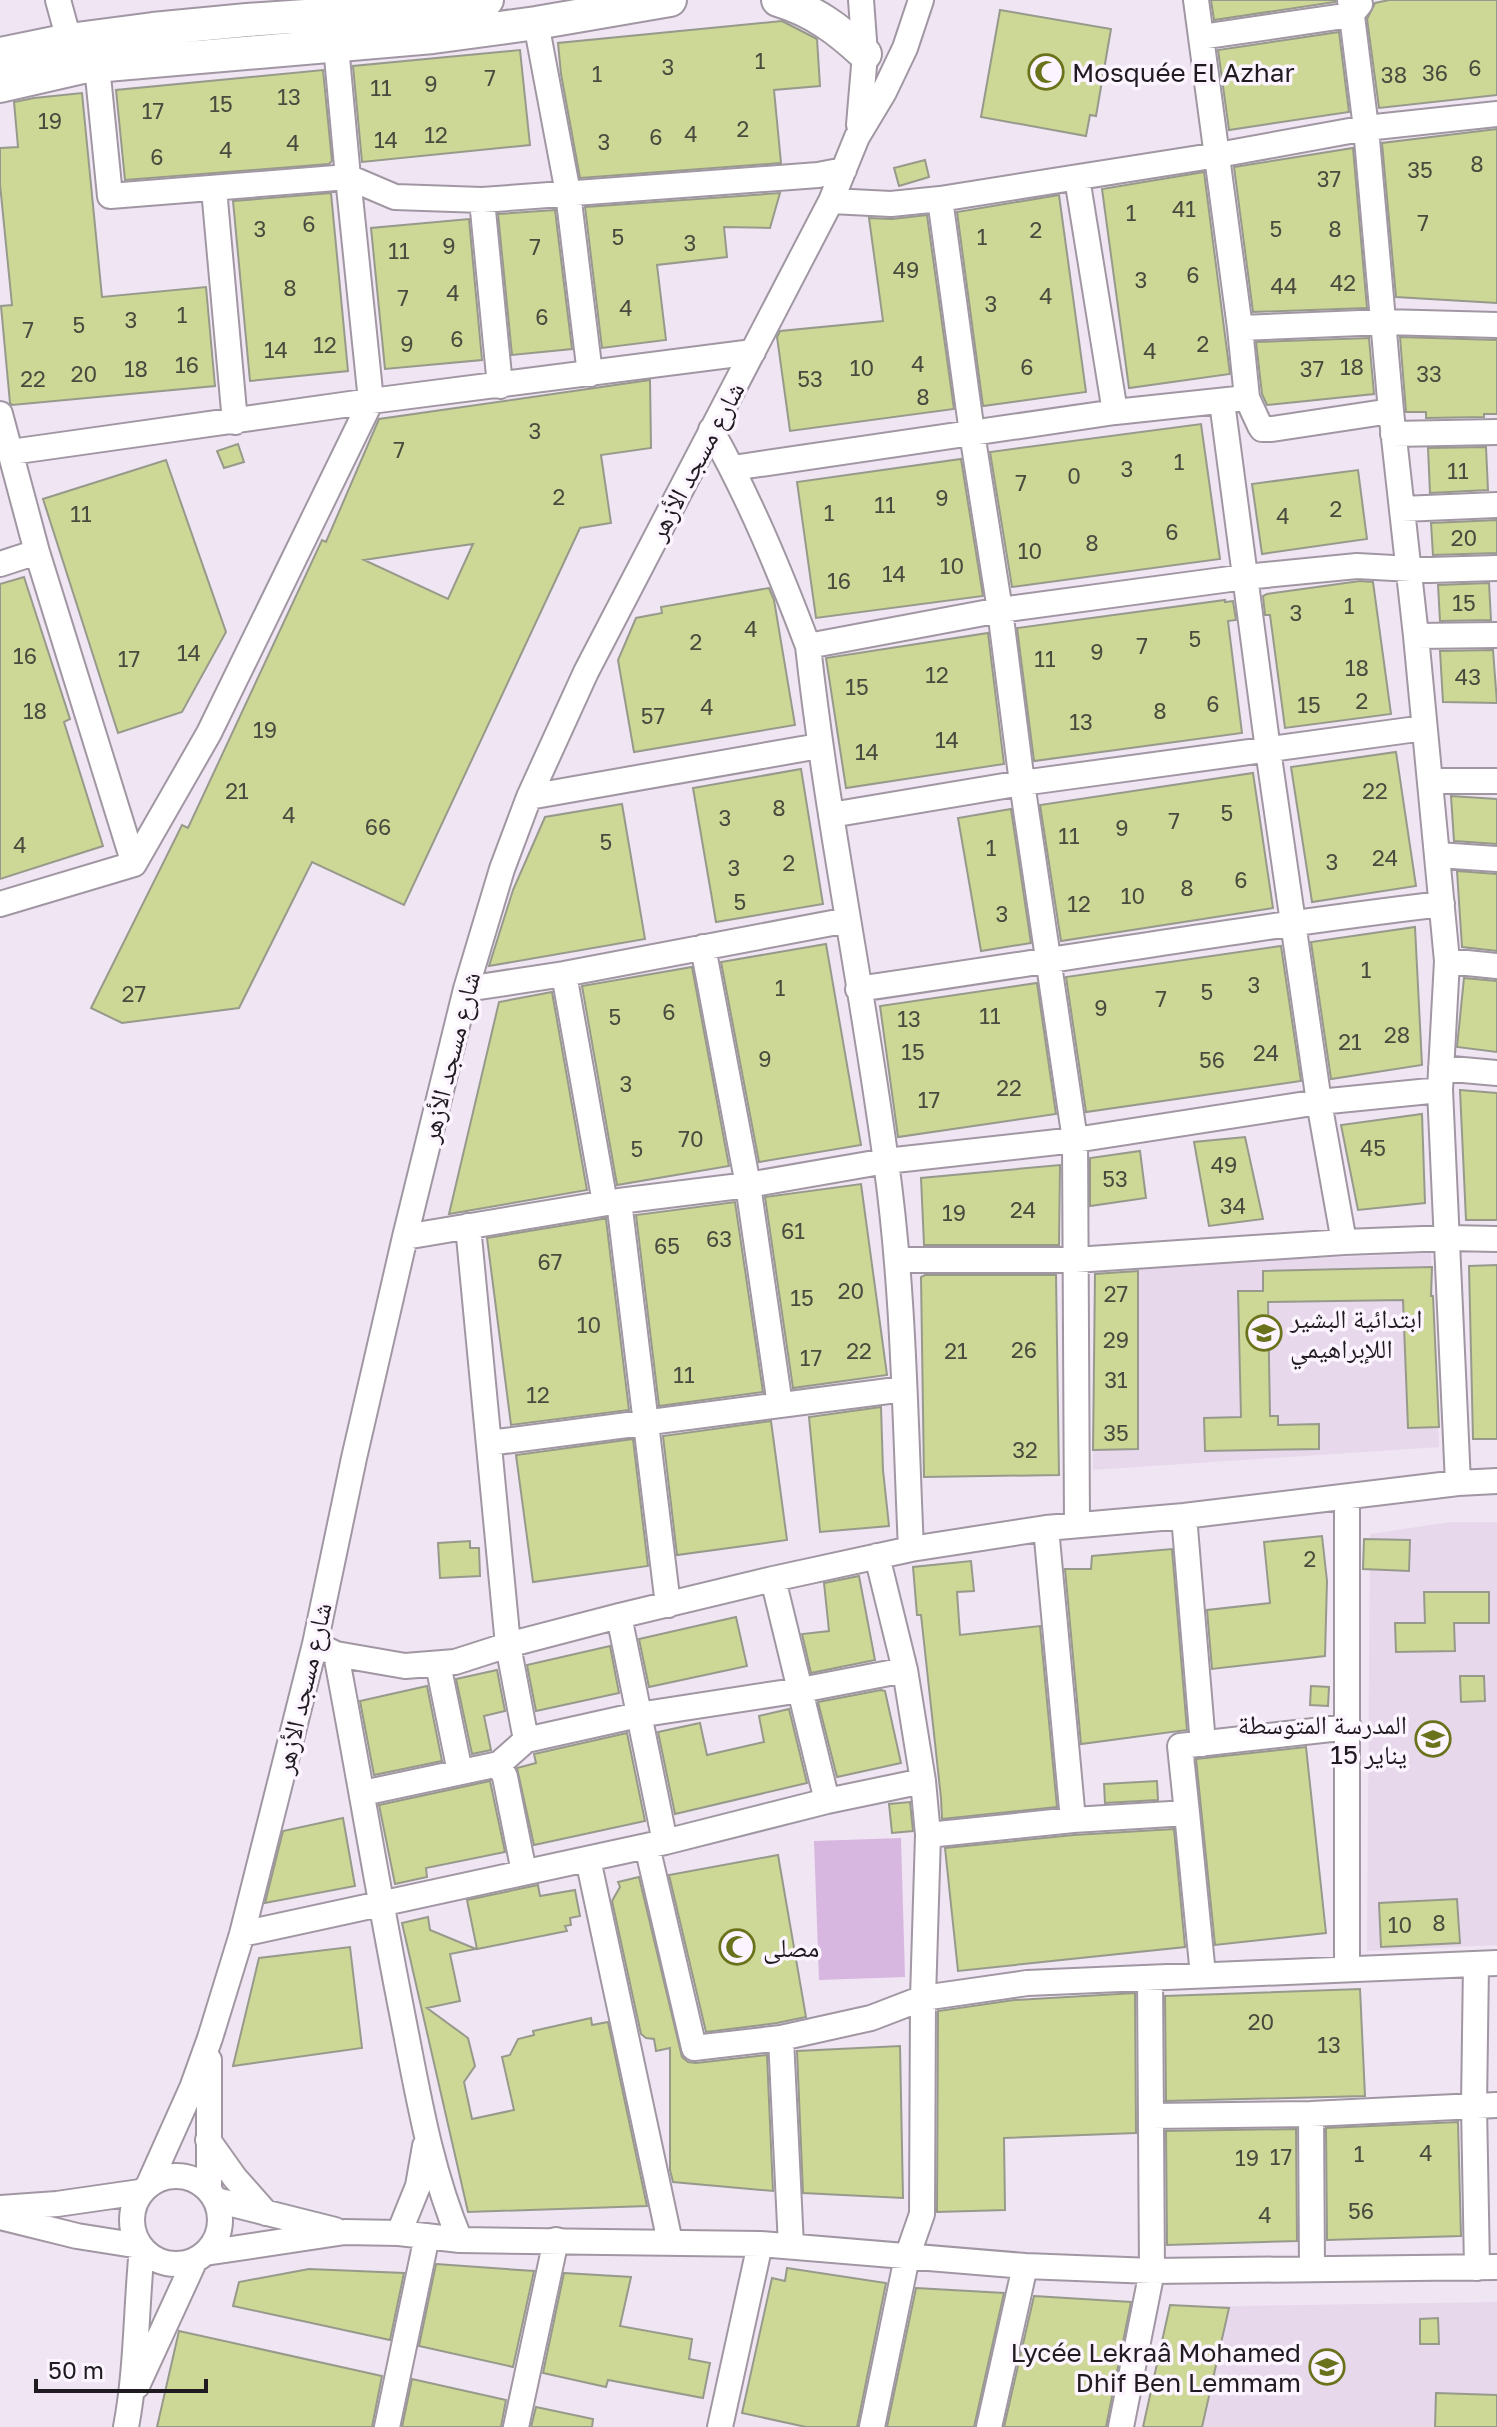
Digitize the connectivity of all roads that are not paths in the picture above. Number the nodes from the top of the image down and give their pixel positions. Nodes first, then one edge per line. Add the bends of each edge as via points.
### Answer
1 (58, 0) edge
2 (487, 0) edge
3 (670, 0) edge
4 (778, 0) edge
5 (861, 0) edge
6 (921, 0) edge
7 (1196, 0) edge
8 (413, 4) edge
9 (1355, 5) edge
10 (232, 10) edge
11 (536, 23) junction
12 (1201, 37) junction
13 (69, 40) junction
14 (336, 46) junction
15 (0, 54) edge
16 (865, 54) junction
17 (97, 66) junction
18 (0, 86) edge
19 (1497, 114) edge
20 (1366, 128) junction
21 (857, 137) junction
22 (1218, 155) junction
23 (844, 170) junction
24 (348, 177) junction
25 (1077, 178) junction
26 (214, 189) junction
27 (568, 193) junction
28 (940, 199) junction
29 (482, 200) junction
30 (831, 201) junction
31 (1384, 322) junction
32 (1497, 325) edge
33 (1240, 328) junction
34 (753, 352) junction
35 (590, 374) junction
36 (500, 386) junction
37 (1247, 398) junction
38 (371, 401) junction
39 (1222, 402) junction
40 (1115, 412) junction
41 (0, 414) edge
42 (235, 422) junction
43 (1392, 423) junction
44 (711, 430) junction
45 (972, 433) junction
46 (1497, 433) edge
47 (11, 452) junction
48 (733, 468) junction
49 (1497, 505) edge
50 (1402, 509) junction
51 (37, 552) junction
52 (0, 564) edge
53 (1408, 568) junction
54 (1497, 568) edge
55 (1245, 577) junction
56 (1000, 610) junction
57 (1497, 635) edge
58 (1416, 636) junction
59 (808, 646) junction
60 (1424, 728) junction
61 (819, 746) junction
62 (1268, 750) junction
63 (1430, 781) junction
64 (1497, 781) edge
65 (1022, 783) junction
66 (529, 797) junction
67 (831, 815) junction
68 (1438, 855) junction
69 (1497, 859) edge
70 (134, 864) junction
71 (0, 904) edge
72 (1442, 904) junction
73 (848, 920) junction
74 (1295, 922) junction
75 (703, 947) junction
76 (1447, 961) junction
77 (1050, 962) junction
78 (1497, 966) edge
79 (564, 974) junction
80 (466, 989) junction
81 (858, 989) junction
82 (1497, 1073) edge
83 (1441, 1079) junction
84 (1319, 1102) junction
85 (1075, 1140) junction
86 (886, 1161) junction
87 (748, 1185) junction
88 (612, 1202) junction
89 (468, 1226) junction
90 (405, 1237) junction
91 (1449, 1238) junction
92 (1497, 1239) edge
93 (1344, 1242) junction
94 (898, 1260) junction
95 (1075, 1260) junction
96 (904, 1389) junction
97 (780, 1405) junction
98 (646, 1423) junction
99 (489, 1443) junction
100 (1497, 1481) edge
101 (1458, 1483) junction
102 (1347, 1497) junction
103 (1184, 1516) junction
104 (1077, 1524) junction
105 (1046, 1528) junction
106 (911, 1549) junction
107 (877, 1556) junction
108 (773, 1579) junction
109 (668, 1605) junction
110 (619, 1616) junction
111 (508, 1645) junction
112 (326, 1649) junction
113 (438, 1664) junction
114 (905, 1670) junction
115 (801, 1690) junction
116 (638, 1715) junction
117 (1349, 1727) junction
118 (526, 1740) junction
119 (1203, 1744) junction
120 (499, 1764) junction
121 (460, 1772) junction
122 (923, 1781) junction
123 (363, 1793) junction
124 (827, 1801) junction
125 (1187, 1813) junction
126 (1073, 1820) junction
127 (928, 1835) junction
128 (656, 1844) junction
129 (588, 1859) junction
130 (524, 1872) junction
131 (381, 1904) junction
132 (242, 1934) junction
133 (1487, 1964) edge
134 (1347, 1968) junction
135 (1203, 1975) junction
136 (1150, 1979) junction
137 (923, 1998) junction
138 (210, 2038) junction
139 (781, 2038) junction
140 (1486, 2105) edge
141 (1311, 2114) junction
142 (1151, 2116) junction
143 (426, 2136) junction
144 (208, 2140) junction
145 (144, 2188) junction
146 (212, 2195) junction
147 (0, 2208) edge
148 (266, 2213) junction
149 (0, 2217) edge
150 (345, 2232) junction
151 (399, 2233) junction
152 (427, 2236) junction
153 (460, 2240) junction
154 (556, 2240) junction
155 (670, 2242) junction
156 (760, 2244) junction
157 (791, 2246) junction
158 (141, 2247) junction
159 (200, 2256) junction
160 (907, 2257) junction
161 (1025, 2266) junction
162 (1487, 2268) edge
163 (1312, 2269) junction
164 (1152, 2271) junction
165 (132, 2396) junction
166 (722, 2426) edge
167 (126, 2427) edge
168 (387, 2427) edge
169 (516, 2427) edge
170 (872, 2427) edge
171 (989, 2427) edge
172 (1121, 2427) edge

1 - 13 street
2 - 8 main road via 451,6
3 - 11 main road
4 - 16 main road via 827,21
5 - 16 street, شارع مسجد الأزهر
6 - 21 street, شارع مسجد الأزهر via 905,48
7 - 12 street
8 - 10 main road
9 - 12 street
9 - 20 street
10 - 13 main road
11 - 14 main road
11 - 27 street
12 - 22 street
13 - 15 main road
14 - 17 main road
14 - 24 street
16 - 21 street, شارع مسجد الأزهر
17 - 18 main road
17 - 26 street via 110,196
19 - 20 street
20 - 22 street
20 - 31 street
21 - 23 street, شارع مسجد الأزهر
22 - 25 street
22 - 33 street
23 - 27 street
23 - 30 street, شارع مسجد الأزهر
24 - 26 street
24 - 29 street via 395,197
24 - 38 street
25 - 28 street
25 - 40 street
26 - 42 street
27 - 29 street
27 - 35 street
28 - 30 street via 891,204
28 - 45 street
29 - 36 street
30 - 34 street, شارع مسجد الأزهر
31 - 32 street
31 - 33 street
31 - 43 street
33 - 37 street
34 - 35 street
34 - 44 street, شارع مسجد الأزهر
35 - 36 street
36 - 38 street
37 - 39 street
37 - 43 street via 1262,429
38 - 42 street
38 - 70 street via 209,733
39 - 40 street
39 - 55 street
40 - 45 street
41 - 47 street
42 - 47 street
43 - 46 street
43 - 50 street
44 - 48 street
44 - 66 street, شارع مسجد الأزهر via 586,672
45 - 48 street
45 - 56 street
47 - 51 street
48 - 59 street
49 - 50 street
50 - 53 street
51 - 52 street
51 - 70 street
53 - 54 street
53 - 55 street via 1357,566
53 - 58 street
55 - 56 street
55 - 62 street
56 - 59 street
56 - 65 street
57 - 58 street
58 - 60 street
59 - 61 street
60 - 62 street
60 - 63 street
61 - 66 street
61 - 67 street
62 - 65 street
62 - 74 street
63 - 64 street
63 - 68 street
65 - 67 street
65 - 77 street
66 - 80 street, شارع مسجد الأزهر
67 - 73 street
68 - 69 street
68 - 72 street
70 - 71 street
72 - 74 street
72 - 76 street
73 - 75 street
73 - 81 street
74 - 77 street
74 - 84 street
75 - 79 street
75 - 87 street
76 - 78 street
76 - 83 street
77 - 81 street
77 - 85 street
79 - 80 street
79 - 88 street
80 - 90 street, شارع مسجد الأزهر
81 - 86 street
82 - 83 street
83 - 84 street
83 - 91 street
84 - 85 street
84 - 93 street
85 - 86 street
85 - 95 street
86 - 87 street
86 - 94 street
87 - 88 street
87 - 97 street
88 - 89 street
88 - 98 street
89 - 90 street
89 - 99 street
90 - 112 street, شارع مسجد الأزهر via 354,1458
91 - 92 street
91 - 93 street
91 - 101 street
93 - 95 street
94 - 95 street
94 - 96 street
95 - 104 street
96 - 97 street
96 - 106 street
97 - 98 street
98 - 99 street
98 - 109 street
99 - 111 street
100 - 101 street
101 - 102 street
102 - 103 street
102 - 117 street
103 - 104 street
103 - 119 street
104 - 105 street
105 - 106 street
105 - 126 street
106 - 107 street
107 - 108 street
107 - 114 street
108 - 109 street
108 - 115 street
109 - 110 street
110 - 111 street
110 - 116 street
111 - 113 street
111 - 118 street
112 - 113 street via 405,1666
112 - 123 street
112 - 132 street, شارع مسجد الأزهر
113 - 121 street
114 - 115 street
114 - 122 street
115 - 116 street
115 - 124 street
116 - 118 street
116 - 128 street
117 - 119 street
117 - 134 street
118 - 120 street
119 - 125 street via 1180,1746
120 - 121 street
120 - 130 street
121 - 123 street
122 - 124 street
122 - 127 street
123 - 131 street
124 - 128 street
125 - 126 street
125 - 135 street
126 - 127 street
127 - 137 street
128 - 129 street
128 - 139 street via 694,2048
129 - 130 street
129 - 155 street
130 - 131 street
131 - 132 street
131 - 143 street
132 - 138 street, شارع مسجد الأزهر
133 - 134 street
133 - 140 street
134 - 135 street
135 - 136 street
136 - 137 street via 1027,1983
136 - 142 street
137 - 139 street via 871,2018
137 - 160 street via 922,2214
138 - 144 street, شارع مسجد الأزهر
138 - 145 street, شارع مسجد الأزهر
139 - 157 street
140 - 141 street
140 - 162 street
141 - 142 street
141 - 163 street
142 - 164 street
143 - 151 street via 418,2186
143 - 153 street
144 - 146 street, شارع مسجد الأزهر
144 - 148 street
145 - 146 street via 180,2176 201,2183
145 - 147 street
145 - 158 street via 131,2217
146 - 148 street
146 - 159 street via 220,2225
148 - 150 street
149 - 158 street
150 - 151 street
150 - 159 street
151 - 152 street
152 - 153 street
152 - 168 street
153 - 154 street
154 - 155 street
154 - 169 street
155 - 156 street
156 - 157 street
156 - 166 street
157 - 160 street
158 - 159 street via 165,2263
158 - 165 street
159 - 165 street
160 - 161 street
160 - 170 street
161 - 164 street
161 - 171 street
162 - 163 street
163 - 164 street
164 - 172 street
165 - 167 street

